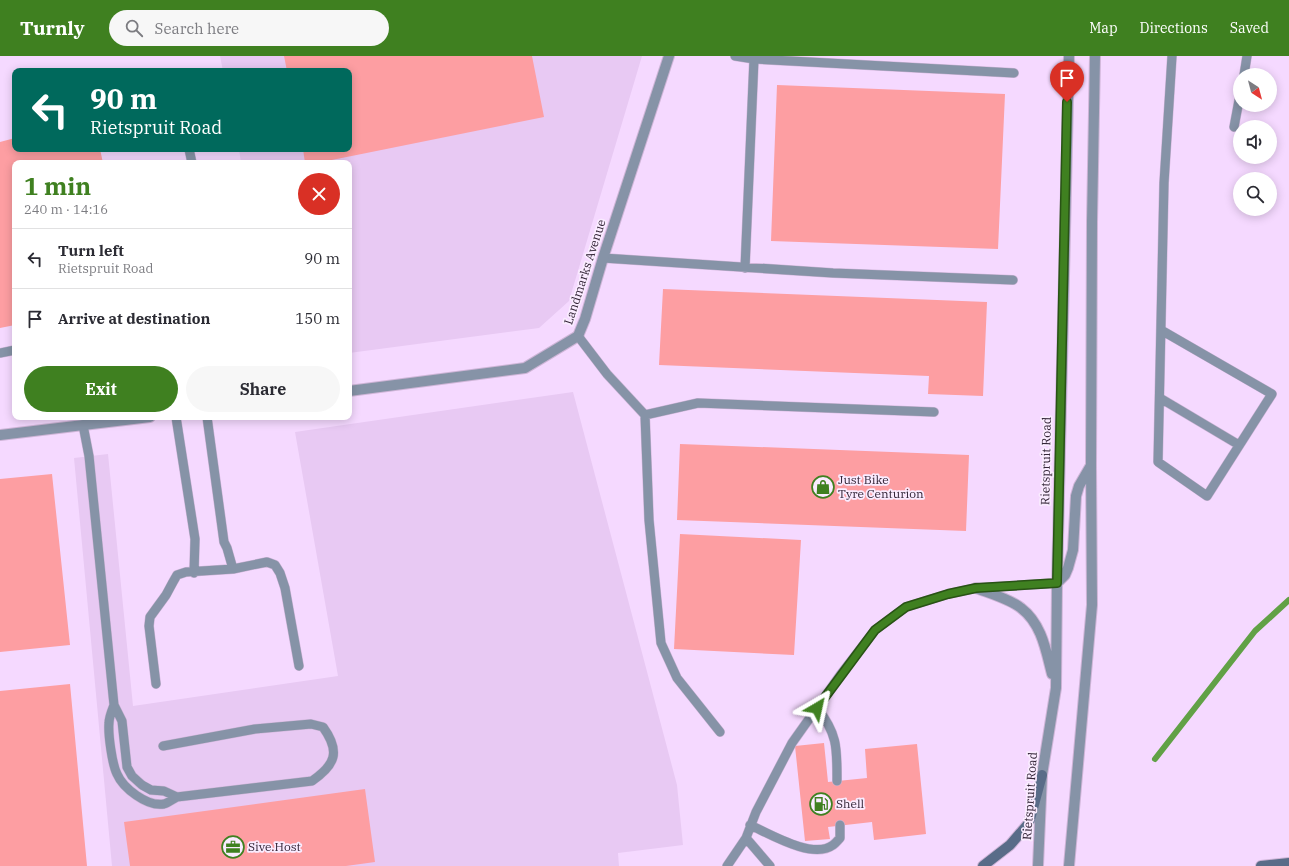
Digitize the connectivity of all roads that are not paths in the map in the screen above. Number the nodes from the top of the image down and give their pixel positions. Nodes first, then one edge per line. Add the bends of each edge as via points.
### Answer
1 (669, 56) edge
2 (735, 56) edge
3 (1069, 56) edge
4 (1096, 56) edge
5 (1172, 56) edge
6 (1247, 56) edge
7 (754, 59) junction
8 (1245, 68) edge
9 (1014, 73) dead end
10 (603, 258) junction
11 (745, 268) junction
12 (1013, 280) dead end
13 (1161, 330) junction
14 (578, 336) junction
15 (12, 351) edge
16 (0, 353) edge
17 (352, 391) edge
18 (1160, 398) junction
19 (934, 412) dead end
20 (645, 415) junction
21 (125, 420) edge
22 (176, 420) edge
23 (208, 420) edge
24 (83, 425) junction
25 (0, 435) edge
26 (1239, 445) junction
27 (1091, 465) junction
28 (234, 569) junction
29 (194, 573) junction
30 (1057, 583) junction
31 (976, 588) junction
32 (299, 666) dead end
33 (156, 684) dead end
34 (1056, 688) junction
35 (114, 705) junction
36 (817, 708) junction
37 (720, 732) dead end
38 (163, 746) dead end
39 (1042, 776) junction
40 (837, 781) dead end
41 (177, 797) junction
42 (840, 825) dead end
43 (750, 826) junction
44 (746, 838) junction
45 (1289, 863) edge
46 (727, 866) edge
47 (770, 866) edge
48 (983, 866) edge
49 (1038, 866) edge
50 (1069, 866) edge
51 (1261, 866) edge

1 - 10 street, Landmarks Avenue
2 - 7 lane
3 - 30 street, Rietspruit Road
4 - 27 street
5 - 13 lane via 1164,183
6 - 8 lane
7 - 9 lane
7 - 11 lane
10 - 11 lane
10 - 14 street, Landmarks Avenue
11 - 12 lane
13 - 18 lane
13 - 26 lane via 1272,394
14 - 17 street, Landmarks Avenue via 525,368
14 - 20 lane via 607,374
15 - 16 lane
18 - 26 lane
18 - 26 lane via 1158,462 1208,496
19 - 20 lane via 698,403
20 - 37 lane via 649,520 661,643 677,678
21 - 24 street
22 - 29 lane via 195,539
23 - 28 lane via 224,542
24 - 25 street
24 - 35 lane via 89,456
27 - 30 street via 1076,496 1070,562 1065,575
27 - 50 street via 1092,605
28 - 29 lane
28 - 32 lane via 267,562 275,565 285,588
29 - 33 lane via 177,575 150,617
30 - 31 lane
30 - 34 street, Rietspruit Road
31 - 34 street via 1021,608 1036,624
31 - 36 lane via 906,607 875,630
34 - 39 street, Rietspruit Road
35 - 41 lane via 122,721 128,767 132,776 151,790 164,791
35 - 41 lane via 108,722 110,746 117,775 136,795 152,803 164,804
36 - 40 lane via 833,734 837,750
36 - 43 lane via 792,743
38 - 41 lane via 255,729 311,724 323,727 330,737 333,750 331,764 312,781
39 - 48 main road via 1029,823 1010,845
39 - 49 street, Rietspruit Road
42 - 43 lane via 840,838 832,845 810,850
43 - 44 lane
44 - 46 lane
44 - 47 lane
45 - 51 main road

